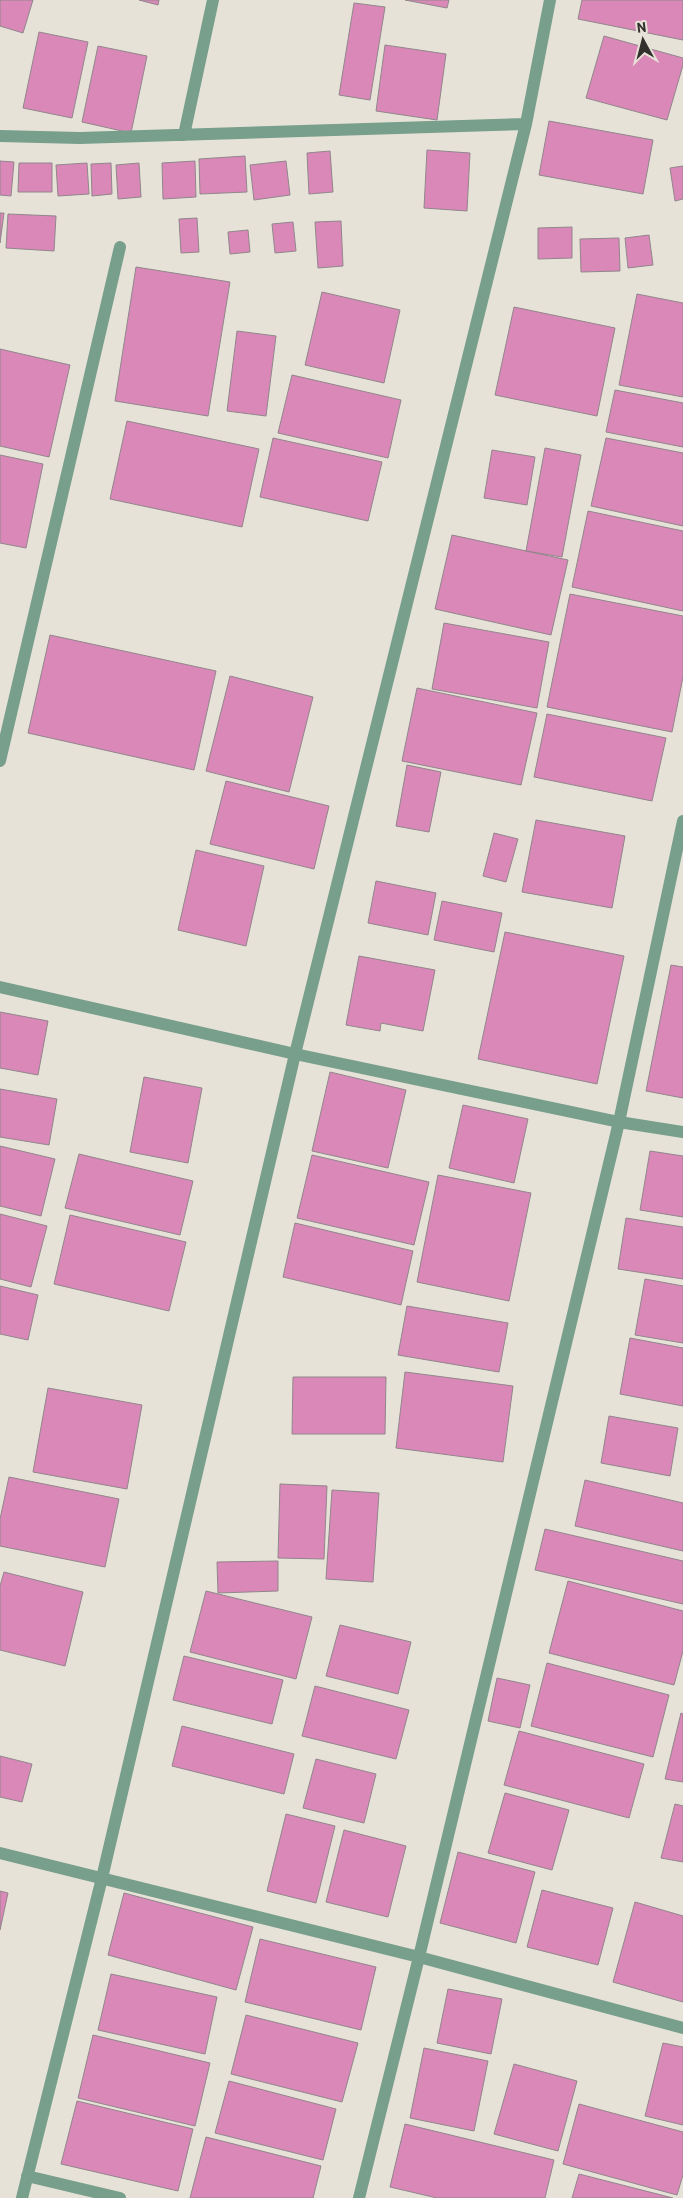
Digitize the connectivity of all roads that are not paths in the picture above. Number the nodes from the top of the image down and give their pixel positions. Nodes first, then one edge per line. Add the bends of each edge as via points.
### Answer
1 (214, 0) edge
2 (550, 0) edge
3 (526, 124) junction
4 (184, 135) junction
5 (0, 136) edge
6 (120, 247) dead end
7 (0, 761) edge
8 (683, 821) edge
9 (0, 987) edge
10 (295, 1054) junction
11 (619, 1122) junction
12 (683, 1132) edge
13 (0, 1853) edge
14 (102, 1878) junction
15 (419, 1956) junction
16 (683, 2028) edge
17 (27, 2176) junction
18 (22, 2198) edge
19 (120, 2198) edge
20 (359, 2198) edge

1 - 4 street
2 - 3 street
3 - 4 street
3 - 10 street
4 - 5 street
6 - 7 street
8 - 11 street
9 - 10 street
10 - 11 street
10 - 14 street
11 - 12 street
11 - 15 street
13 - 14 street
14 - 15 street
14 - 17 street
15 - 16 street
15 - 20 street
17 - 18 street
17 - 19 street

